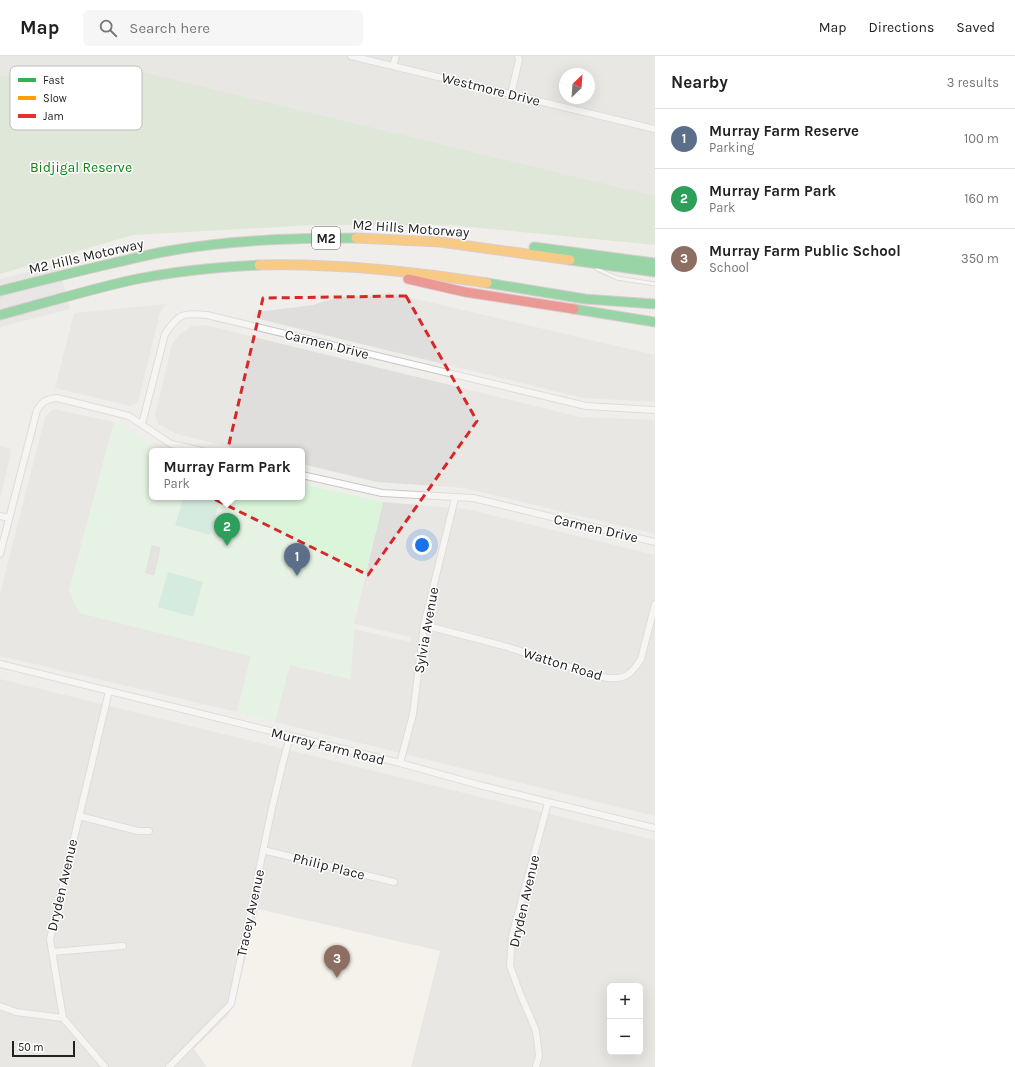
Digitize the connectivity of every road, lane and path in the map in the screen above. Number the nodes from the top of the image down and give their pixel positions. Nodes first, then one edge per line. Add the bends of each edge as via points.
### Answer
1 (351, 56) edge
2 (396, 56) edge
3 (518, 56) edge
4 (393, 66) junction
5 (511, 94) junction
6 (655, 129) edge
7 (487, 248) junction
8 (580, 262) junction
9 (655, 263) edge
10 (352, 266) junction
11 (655, 272) edge
12 (655, 284) edge
13 (0, 291) edge
14 (655, 303) edge
15 (0, 315) edge
16 (655, 322) edge
17 (655, 410) edge
18 (142, 424) junction
19 (189, 448) edge
20 (305, 475) edge
21 (455, 498) junction
22 (0, 516) edge
23 (9, 518) junction
24 (655, 542) edge
25 (0, 554) edge
26 (655, 604) edge
27 (424, 626) junction
28 (0, 664) edge
29 (109, 691) junction
30 (290, 736) junction
31 (400, 763) junction
32 (548, 803) junction
33 (79, 816) junction
34 (655, 828) edge
35 (149, 831) dead end
36 (263, 850) junction
37 (394, 882) dead end
38 (123, 946) dead end
39 (52, 952) junction
40 (0, 1006) edge
41 (63, 1018) junction
42 (105, 1067) edge
43 (169, 1067) edge
44 (536, 1067) edge

1 - 4 street, Westmore Drive
2 - 4 street
3 - 5 street
4 - 5 street, Westmore Drive
5 - 6 street, Westmore Drive
7 - 8 highway, M2 Hills Motorway / M2
7 - 9 highway, M2 via 524,246
7 - 13 highway, M2 Hills Motorway / M2 via 440,242 325,238 208,245 167,251
8 - 11 highway, M2 Hills Motorway / M2
8 - 12 lane, M2 via 617,278
10 - 14 highway, M2 via 589,299
10 - 15 highway, M2 via 302,264 219,268 116,283
10 - 16 highway, M2 via 465,292
17 - 18 street, Carmen Drive via 586,406 207,315 193,314 180,316 165,334
18 - 19 street via 171,444
18 - 23 street via 128,416 57,398 42,402 36,410
20 - 21 street, Carmen Drive via 382,493
21 - 24 street, Carmen Drive via 473,498
21 - 27 street, Sylvia Avenue
22 - 23 street
23 - 25 street
26 - 27 street, Watton Road via 641,659 627,675 614,679 504,646
27 - 31 street, Sylvia Avenue via 413,714
28 - 29 street, Murray Farm Road
29 - 30 street, Murray Farm Road
29 - 33 street, Dryden Avenue
30 - 31 street, Murray Farm Road
30 - 36 street, Tracey Avenue
31 - 32 street, Murray Farm Road
32 - 34 street, Murray Farm Road
32 - 44 street, Dryden Avenue via 512,936 510,966 536,1031 540,1056
33 - 35 street via 138,831
33 - 39 street, Dryden Avenue via 50,938
36 - 37 street, Philip Place
36 - 43 street, Tracey Avenue via 231,1004
38 - 39 street
39 - 41 street, Dryden Avenue
40 - 41 street via 16,1012
41 - 42 street

